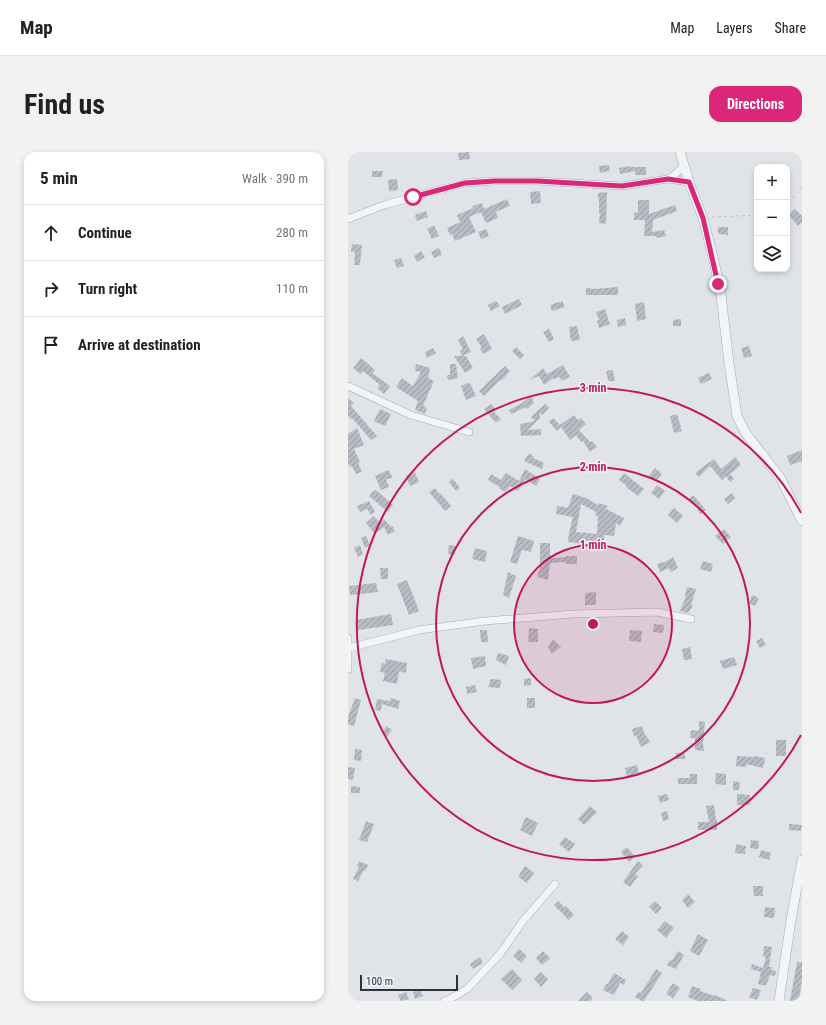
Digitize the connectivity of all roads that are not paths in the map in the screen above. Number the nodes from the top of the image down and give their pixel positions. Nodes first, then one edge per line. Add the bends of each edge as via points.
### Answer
1 (680, 152) edge
2 (684, 166) junction
3 (668, 179) junction
4 (689, 182) junction
5 (348, 219) edge
6 (348, 386) edge
7 (469, 432) dead end
8 (802, 521) edge
9 (691, 619) dead end
10 (348, 638) edge
11 (348, 648) edge
12 (348, 669) edge
13 (802, 860) edge
14 (555, 884) dead end
15 (444, 1001) edge
16 (779, 1001) edge

1 - 2 street
2 - 3 street
2 - 4 street
3 - 4 street
3 - 5 street via 622,186 537,181 465,183 384,205
4 - 8 street via 703,218 721,295 737,416 745,432 781,479
6 - 7 street via 411,415
9 - 11 street via 657,612 573,614 493,620 419,630
10 - 11 street
11 - 12 street
13 - 16 street
14 - 15 street via 522,921 500,954 467,989

